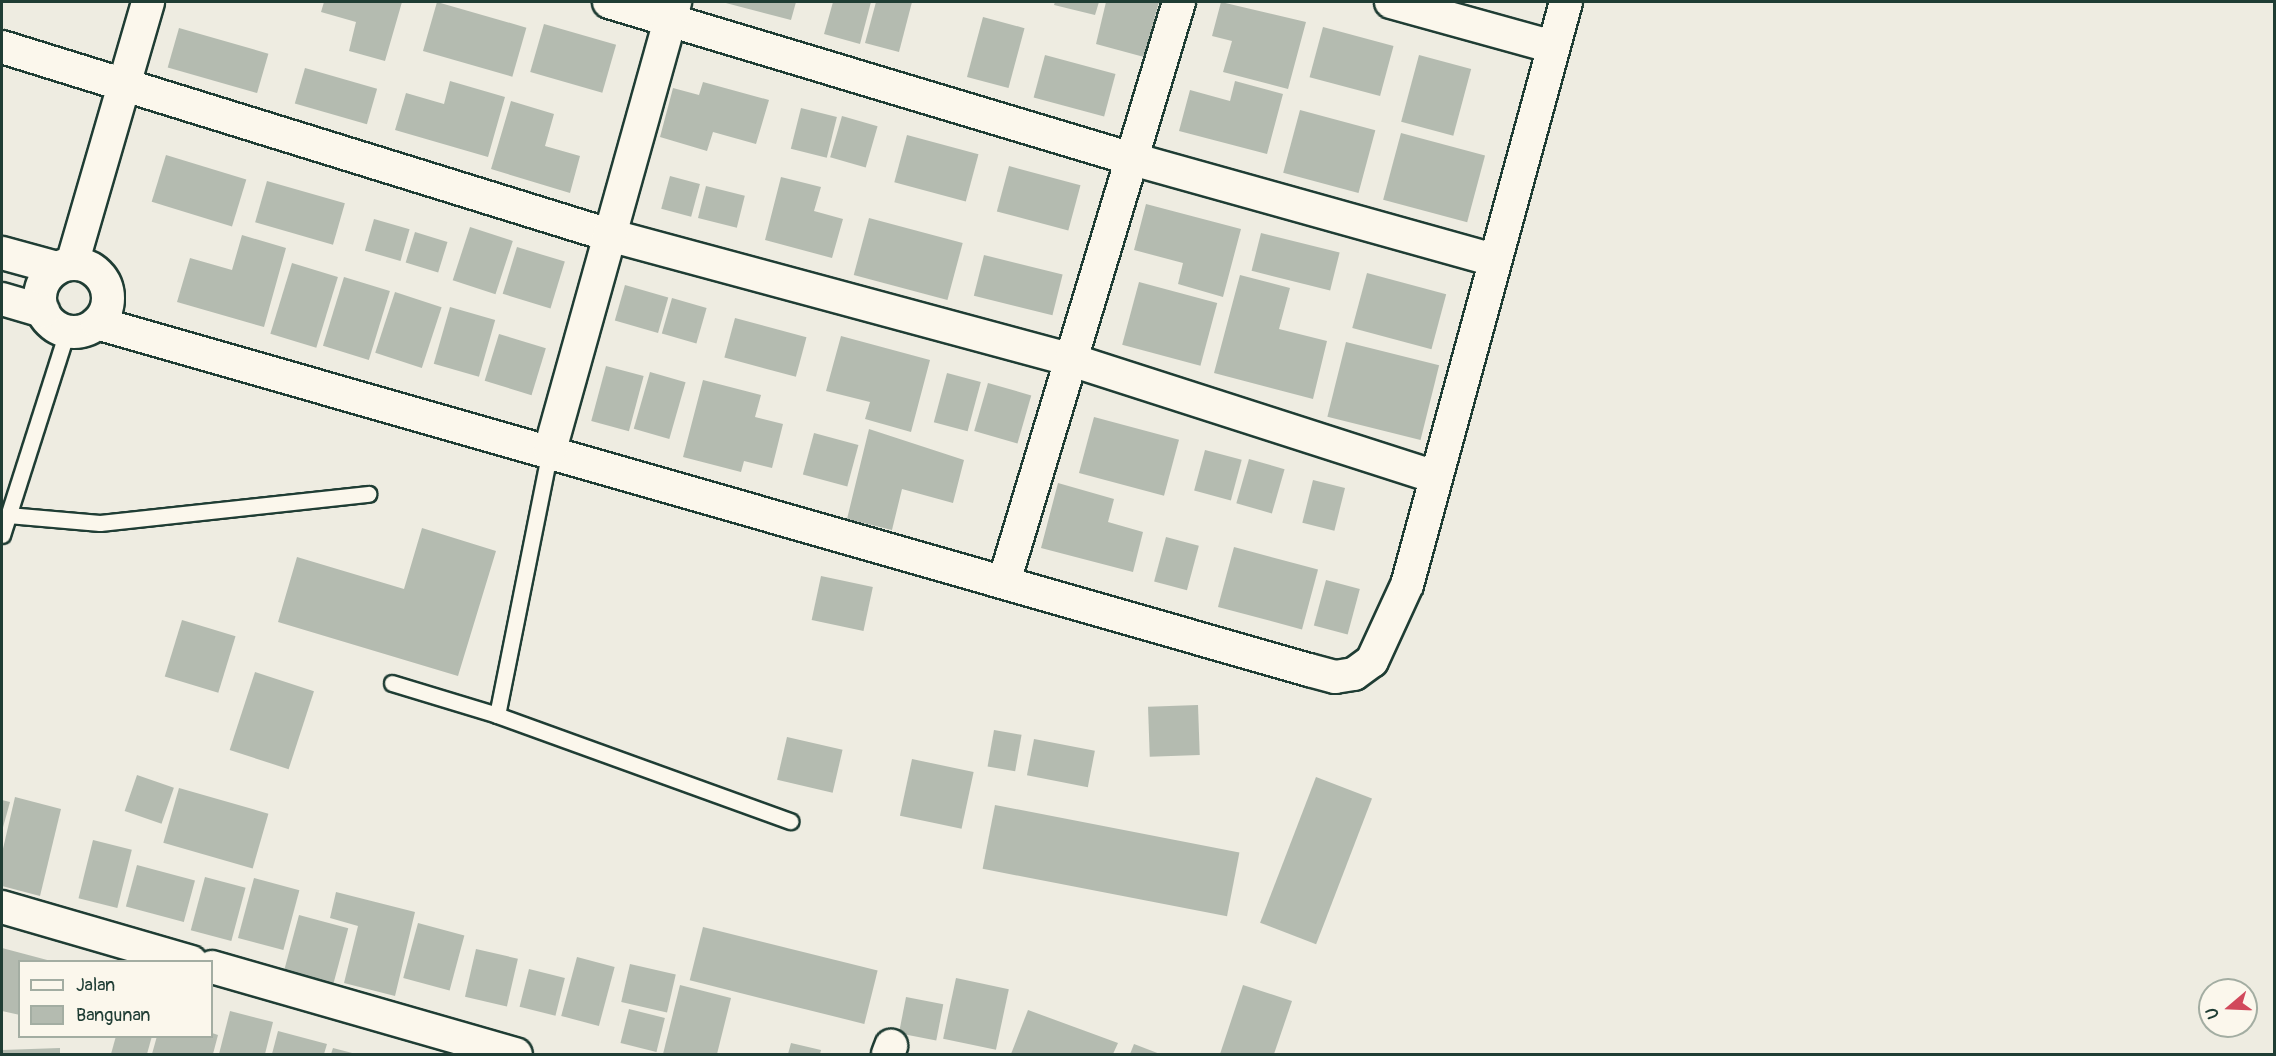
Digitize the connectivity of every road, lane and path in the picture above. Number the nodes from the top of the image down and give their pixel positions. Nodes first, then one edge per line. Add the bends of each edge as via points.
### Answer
1 (148, 2) edge
2 (609, 2) edge
3 (1179, 2) edge
4 (1391, 2) edge
5 (1566, 2) edge
6 (672, 10) edge
7 (2, 46) edge
8 (1553, 47) junction
9 (125, 83) junction
10 (1132, 159) junction
11 (609, 235) junction
12 (2, 253) edge
13 (1494, 260) junction
14 (64, 266) junction
15 (2, 299) edge
16 (43, 311) junction
17 (97, 322) junction
18 (67, 331) junction
19 (1071, 360) junction
20 (550, 450) junction
21 (1436, 477) junction
22 (368, 494) dead end
23 (8, 515) junction
24 (2, 535) edge
25 (1004, 582) junction
26 (392, 683) dead end
27 (496, 715) junction
28 (790, 821) dead end
29 (2, 907) edge
30 (184, 960) edge
31 (213, 967) edge
32 (516, 1054) edge

1 - 9 street
2 - 6 street
3 - 10 street
4 - 8 street
5 - 8 street
6 - 10 street
6 - 11 street
7 - 9 street
8 - 13 street
9 - 11 street
9 - 14 street
10 - 13 street
10 - 19 street
11 - 19 street
11 - 20 street
12 - 14 street
13 - 21 street
14 - 16 street via 42,287
14 - 17 street via 92,268 105,284 107,305
15 - 16 street
16 - 18 street via 57,327
17 - 18 street via 83,330
17 - 20 street
18 - 23 lane
19 - 21 street
19 - 25 street
20 - 25 street
20 - 27 lane
21 - 25 street via 1407,585 1372,662 1354,674 1335,677
22 - 23 lane via 100,524
23 - 24 lane
26 - 27 lane
27 - 28 lane
29 - 30 street
31 - 32 street

